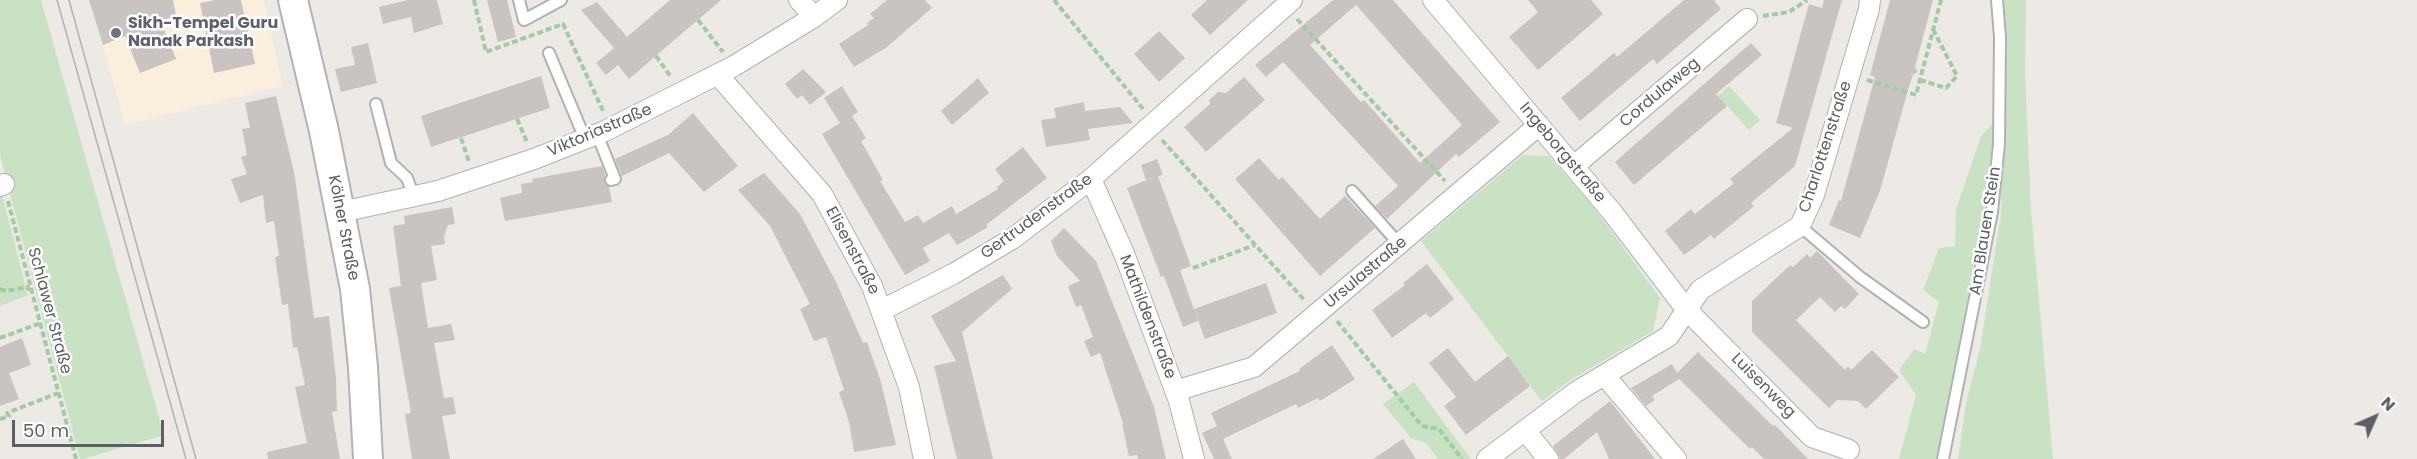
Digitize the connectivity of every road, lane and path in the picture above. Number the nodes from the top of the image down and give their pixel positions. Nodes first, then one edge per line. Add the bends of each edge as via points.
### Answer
1 (293, 0) edge
2 (519, 0) edge
3 (561, 0) edge
4 (799, 0) edge
5 (837, 0) edge
6 (1054, 0) edge
7 (1433, 0) edge
8 (1807, 0) edge
9 (1870, 0) edge
10 (1941, 0) edge
11 (1996, 0) edge
12 (1288, 3) edge
13 (814, 17) junction
14 (1747, 19) joint
15 (698, 20) dead end
16 (1933, 30) junction
17 (549, 52) dead end
18 (726, 71) junction
19 (1850, 75) junction
20 (1920, 80) junction
21 (376, 104) dead end
22 (1152, 125) junction
23 (1539, 125) junction
24 (591, 136) junction
25 (1574, 166) junction
26 (1091, 179) junction
27 (611, 180) dead end
28 (2, 185) edge
29 (1352, 191) dead end
30 (1458, 195) junction
31 (414, 197) junction
32 (341, 212) junction
33 (1800, 226) junction
34 (1255, 244) junction
35 (1400, 245) junction
36 (1193, 268) dead end
37 (0, 289) edge
38 (31, 290) junction
39 (1686, 309) junction
40 (882, 310) junction
41 (1321, 310) junction
42 (1923, 322) dead end
43 (40, 323) junction
44 (0, 338) edge
45 (1604, 375) junction
46 (1176, 391) junction
47 (58, 393) junction
48 (0, 419) edge
49 (1525, 430) junction
50 (1849, 450) dead end
51 (76, 459) edge
52 (368, 459) edge
53 (924, 459) edge
54 (1194, 459) edge
55 (1462, 459) edge
56 (1487, 459) edge
57 (1548, 459) edge
58 (1677, 459) edge
59 (1943, 459) edge

1 - 32 main road, Kölner Straße
2 - 3 lane via 524,20
4 - 13 street
5 - 13 street, Viktoriastraße
6 - 22 path
7 - 23 street, Ingeborgstraße
8 - 14 path via 1790,12
9 - 19 street, Charlottenstraße
10 - 16 path
11 - 59 lane, Am Blauen Stein via 2000,37 1999,144 1992,212
12 - 22 street, Gertrudenstraße
12 - 30 path
13 - 18 street, Viktoriastraße
14 - 25 street, Cordulaweg
15 - 18 path
16 - 20 path
16 - 20 path via 1957,76 1946,88
17 - 24 lane
18 - 24 street, Viktoriastraße
18 - 40 street, Elisenstraße via 822,194
19 - 20 path via 1916,95
19 - 33 street, Charlottenstraße via 1814,195
21 - 31 lane via 391,163 407,178
22 - 26 street, Gertrudenstraße
22 - 34 path
23 - 25 street, Ingeborgstraße
23 - 30 street, Ursulastraße
24 - 27 lane via 615,179
24 - 31 street, Viktoriastraße via 534,159
25 - 39 street, Ingeborgstraße
26 - 40 street, Gertrudenstraße via 1012,239
26 - 46 street, Mathildenstraße
28 - 38 path, Schlawer Straße
29 - 35 lane
30 - 35 street, Ursulastraße
31 - 32 street, Viktoriastraße
32 - 52 main road, Kölner Straße via 355,289
33 - 39 street, Charlottenstraße via 1700,290
33 - 42 lane via 1860,278
34 - 36 path
34 - 41 path
35 - 41 street, Ursulastraße
37 - 38 path
38 - 43 path, Schlawer Straße
39 - 45 street, Charlottenstraße via 1669,336
39 - 50 street, Luisenweg via 1812,436
40 - 53 street, Elisenstraße via 909,387
41 - 46 street, Ursulastraße via 1254,367
41 - 55 path via 1422,426 1439,429
43 - 44 path
43 - 47 path, Schlawer Straße
45 - 49 street, Charlottenstraße
45 - 58 street
46 - 54 street, Mathildenstraße
47 - 48 path
47 - 51 path, Schlawer Straße
49 - 56 street, Charlottenstraße
49 - 57 street

